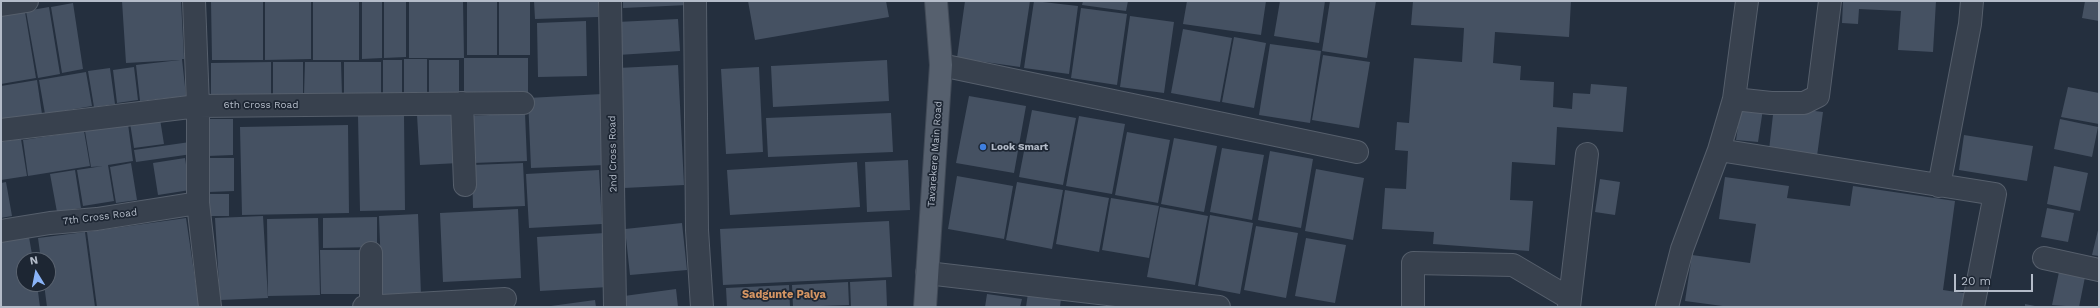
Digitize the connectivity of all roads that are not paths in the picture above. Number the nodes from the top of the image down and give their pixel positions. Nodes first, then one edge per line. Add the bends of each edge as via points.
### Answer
1 (27, 1) edge
2 (194, 1) edge
3 (610, 1) edge
4 (695, 1) edge
5 (936, 1) edge
6 (1747, 1) edge
7 (1830, 1) edge
8 (1972, 1) edge
9 (1, 5) edge
10 (941, 65) junction
11 (1734, 99) junction
12 (462, 103) junction
13 (523, 103) dead end
14 (198, 106) junction
15 (1, 130) edge
16 (1719, 150) junction
17 (1357, 152) dead end
18 (1587, 154) dead end
19 (465, 185) dead end
20 (1940, 186) junction
21 (198, 203) junction
22 (1, 230) edge
23 (371, 253) dead end
24 (2044, 258) dead end
25 (2099, 270) edge
26 (927, 272) junction
27 (505, 299) dead end
28 (1569, 302) edge
29 (210, 307) edge
30 (364, 307) edge
31 (371, 307) edge
32 (614, 307) edge
33 (702, 307) edge
34 (925, 307) edge
35 (1219, 307) edge
36 (1414, 307) edge
37 (1667, 307) edge
38 (1973, 307) edge

1 - 9 street
2 - 14 street
3 - 32 street, 2nd Cross Road
4 - 33 street via 697,230
5 - 10 main road, Tavarekere Main Road
6 - 11 street
7 - 11 street via 1818,96 1804,103
8 - 20 street
10 - 17 street
10 - 26 main road, Tavarekere Main Road
11 - 16 street
12 - 13 street, 6th Cross Road
12 - 14 street, 6th Cross Road
12 - 19 street
14 - 15 street, 6th Cross Road
14 - 21 street
16 - 20 street
16 - 37 street via 1682,249
18 - 28 street
20 - 38 street via 1995,194
21 - 22 street, 7th Cross Road via 98,219
21 - 29 street
23 - 31 street
24 - 25 street
26 - 34 main road, Tavarekere Main Road
26 - 35 street
27 - 31 street
28 - 36 street via 1513,265 1413,263
30 - 31 street

